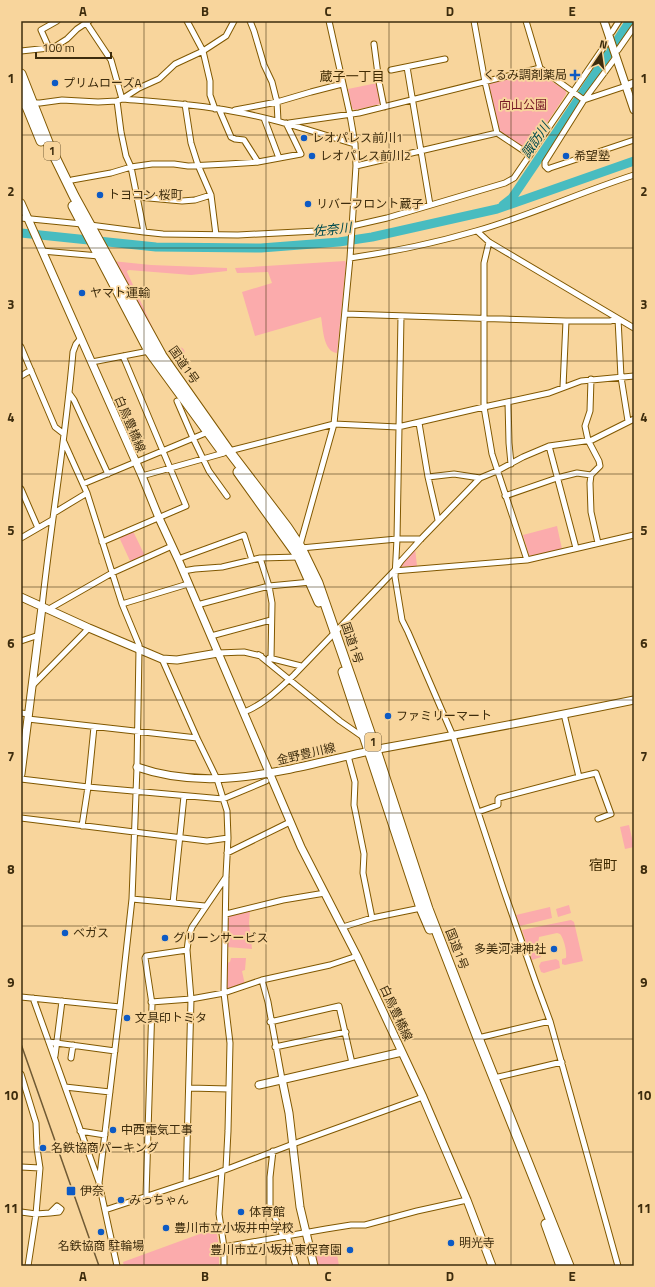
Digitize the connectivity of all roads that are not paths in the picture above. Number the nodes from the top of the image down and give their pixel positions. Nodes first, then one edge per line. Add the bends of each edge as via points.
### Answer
1 (57, 21) edge
2 (187, 21) edge
3 (234, 21) edge
4 (250, 21) edge
5 (329, 21) edge
6 (474, 21) edge
7 (526, 21) edge
8 (604, 21) edge
9 (609, 21) edge
10 (619, 21) edge
11 (87, 22) edge
12 (634, 27) edge
13 (611, 35) junction
14 (374, 44) dead end
15 (49, 48) junction
16 (21, 51) edge
17 (203, 51) junction
18 (616, 54) junction
19 (445, 59) dead end
20 (407, 67) junction
21 (540, 68) junction
22 (391, 70) dead end
23 (21, 74) edge
24 (485, 82) junction
25 (342, 84) junction
26 (630, 85) edge
27 (21, 92) edge
28 (575, 93) junction
29 (634, 95) edge
30 (120, 100) junction
31 (413, 100) junction
32 (584, 100) junction
33 (277, 102) junction
34 (27, 104) edge
35 (185, 104) junction
36 (384, 107) junction
37 (217, 109) junction
38 (634, 110) edge
39 (232, 111) junction
40 (350, 115) junction
41 (264, 118) junction
42 (278, 121) junction
43 (286, 123) junction
44 (497, 133) junction
45 (634, 140) edge
46 (355, 144) junction
47 (421, 151) junction
48 (530, 155) junction
49 (279, 158) junction
50 (258, 162) junction
51 (198, 165) junction
52 (356, 166) junction
53 (131, 167) junction
54 (634, 175) edge
55 (72, 180) dead end
56 (211, 195) junction
57 (138, 197) junction
58 (21, 203) edge
59 (430, 205) junction
60 (24, 219) edge
61 (86, 224) junction
62 (352, 227) junction
63 (476, 231) junction
64 (144, 232) junction
65 (216, 235) junction
66 (489, 242) junction
67 (42, 251) junction
68 (103, 256) junction
69 (350, 256) junction
70 (345, 314) junction
71 (401, 316) junction
72 (618, 318) junction
73 (483, 319) junction
74 (566, 321) junction
75 (634, 328) edge
76 (81, 338) junction
77 (21, 347) edge
78 (149, 351) junction
79 (23, 356) edge
80 (123, 356) junction
81 (92, 362) junction
82 (31, 370) junction
83 (21, 376) edge
84 (634, 376) edge
85 (621, 377) junction
86 (591, 379) junction
87 (563, 387) junction
88 (69, 393) junction
89 (177, 401) dead end
90 (508, 402) junction
91 (484, 407) junction
92 (632, 420) edge
93 (420, 423) junction
94 (334, 424) junction
95 (398, 427) junction
96 (208, 432) junction
97 (64, 434) junction
98 (193, 438) junction
99 (588, 440) junction
100 (64, 442) junction
101 (549, 446) junction
102 (164, 450) junction
103 (227, 452) junction
104 (202, 459) junction
105 (135, 462) junction
106 (511, 464) junction
107 (171, 467) junction
108 (497, 471) junction
109 (108, 474) junction
110 (591, 475) junction
111 (142, 476) junction
112 (428, 478) junction
113 (480, 478) junction
114 (557, 478) junction
115 (83, 484) junction
116 (21, 489) edge
117 (87, 493) junction
118 (227, 496) dead end
119 (505, 496) junction
120 (54, 513) junction
121 (158, 518) junction
122 (52, 520) junction
123 (438, 520) junction
124 (38, 528) junction
125 (634, 535) edge
126 (21, 538) edge
127 (421, 539) junction
128 (397, 540) junction
129 (102, 542) junction
130 (598, 543) junction
131 (172, 546) junction
132 (576, 548) junction
133 (300, 550) junction
134 (260, 558) junction
135 (178, 559) junction
136 (252, 560) junction
137 (527, 560) junction
138 (394, 571) junction
139 (183, 572) junction
140 (112, 573) junction
141 (310, 582) junction
142 (188, 584) junction
143 (269, 586) junction
144 (22, 599) edge
145 (122, 604) junction
146 (197, 605) junction
147 (45, 608) junction
148 (271, 620) junction
149 (89, 628) junction
150 (333, 634) junction
151 (39, 636) junction
152 (211, 636) junction
153 (21, 641) edge
154 (139, 649) junction
155 (218, 653) junction
156 (259, 655) junction
157 (271, 658) junction
158 (162, 659) junction
159 (301, 666) junction
160 (289, 679) junction
161 (32, 686) junction
162 (634, 700) edge
163 (244, 712) junction
164 (21, 713) edge
165 (564, 714) junction
166 (28, 717) junction
167 (94, 727) junction
168 (138, 732) junction
169 (453, 736) junction
170 (197, 738) junction
171 (364, 738) junction
172 (372, 751) junction
173 (348, 756) junction
174 (137, 767) junction
175 (21, 774) edge
176 (270, 774) junction
177 (579, 778) junction
178 (217, 779) junction
179 (21, 780) edge
180 (266, 781) dead end
181 (88, 788) junction
182 (136, 792) junction
183 (184, 796) junction
184 (223, 799) junction
185 (478, 812) junction
186 (21, 818) edge
187 (598, 819) dead end
188 (290, 822) junction
189 (82, 826) junction
190 (134, 833) junction
191 (180, 838) junction
192 (228, 838) junction
193 (227, 853) junction
194 (226, 876) junction
195 (326, 893) junction
196 (132, 899) junction
197 (173, 903) junction
198 (206, 906) junction
199 (421, 908) junction
200 (226, 914) junction
201 (372, 918) junction
202 (343, 927) junction
203 (187, 950) junction
204 (357, 956) junction
205 (262, 980) junction
206 (224, 992) junction
207 (21, 997) edge
208 (33, 998) junction
209 (190, 998) junction
210 (62, 1001) junction
211 (151, 1002) junction
212 (120, 1007) junction
213 (550, 1020) junction
214 (270, 1022) junction
215 (346, 1032) junction
216 (478, 1038) junction
217 (49, 1042) junction
218 (57, 1043) junction
219 (73, 1045) junction
220 (275, 1047) junction
221 (115, 1051) junction
222 (402, 1052) junction
223 (54, 1058) junction
224 (71, 1058) dead end
225 (562, 1062) junction
226 (352, 1064) junction
227 (21, 1074) edge
228 (494, 1078) junction
229 (282, 1079) junction
230 (259, 1085) dead end
231 (65, 1087) junction
232 (189, 1088) junction
233 (230, 1089) junction
234 (110, 1092) junction
235 (423, 1097) junction
236 (80, 1130) junction
237 (105, 1135) junction
238 (293, 1144) junction
239 (273, 1151) junction
240 (21, 1167) edge
241 (40, 1168) junction
242 (224, 1170) junction
243 (99, 1183) junction
244 (186, 1183) junction
245 (146, 1196) junction
246 (467, 1200) junction
247 (105, 1210) junction
248 (21, 1212) edge
249 (50, 1212) dead end
250 (36, 1214) junction
251 (305, 1232) junction
252 (285, 1236) junction
253 (224, 1247) junction
254 (28, 1266) edge
255 (117, 1266) edge
256 (224, 1266) edge
257 (296, 1266) edge
258 (314, 1266) edge
259 (492, 1266) edge
260 (561, 1266) edge
261 (569, 1266) edge
262 (618, 1266) edge

1 - 15 street via 41,30
2 - 17 street
3 - 17 street via 226,36
4 - 33 street
5 - 25 street
6 - 24 street
7 - 21 street
8 - 13 main road
9 - 13 main road
10 - 13 street
11 - 15 street via 67,39
11 - 30 street via 111,60
12 - 18 street
13 - 18 main road
13 - 28 street
14 - 36 street
15 - 16 street
17 - 30 street via 175,64 159,79
17 - 37 street via 210,81 210,95
18 - 26 main road
18 - 32 street
19 - 20 street
20 - 22 street
20 - 31 street
21 - 24 street
21 - 28 street
23 - 34 highway, 国道1号 / 1
24 - 31 street
24 - 44 street
25 - 33 street
25 - 40 street
26 - 29 main road
26 - 32 street
26 - 38 main road
27 - 34 highway, 国道1号 / 1
28 - 32 street
28 - 48 street
30 - 34 street via 62,100
30 - 35 street
30 - 53 street via 121,132
31 - 36 street
31 - 47 street
32 - 45 street via 545,162 546,167 550,168
33 - 39 street
33 - 42 street
34 - 61 highway, 国道1号 / 1 via 47,155
35 - 37 street
35 - 51 street via 191,143
36 - 40 street
37 - 39 street
37 - 50 street via 231,137 244,140
39 - 41 street
40 - 43 street
40 - 46 street
41 - 42 street
41 - 49 street
42 - 43 street
43 - 46 street
43 - 49 street via 300,154
44 - 47 street
44 - 48 street
46 - 52 street
47 - 52 street
47 - 59 street
48 - 59 street via 509,182
49 - 50 street
50 - 51 street
51 - 53 street via 152,164
51 - 56 street
52 - 62 street
53 - 55 street
53 - 57 street
54 - 63 street
56 - 57 street via 182,201
56 - 65 street
57 - 64 street
58 - 60 main road, 白鳥豊橋線
59 - 62 street
60 - 61 street
60 - 67 main road, 白鳥豊橋線
61 - 64 street
61 - 68 highway, 国道1号 / 1
62 - 65 street
62 - 69 street
63 - 66 street
63 - 69 street via 377,254
64 - 65 street
66 - 72 street
66 - 73 street via 484,263
67 - 68 street
67 - 76 main road, 白鳥豊橋線
68 - 78 highway, 国道1号 / 1
68 - 103 highway, 国道1号 / 1 via 162,356
69 - 70 street
70 - 71 street
70 - 94 street
71 - 73 street
71 - 95 street
72 - 74 street via 610,321
72 - 75 street
72 - 85 street
73 - 74 street
73 - 91 street
74 - 87 street
76 - 81 main road, 白鳥豊橋線
76 - 88 street via 73,352
77 - 79 street
78 - 80 street
78 - 96 highway, 国道1号 / 1
79 - 82 street
80 - 81 street
80 - 102 street
81 - 105 main road, 白鳥豊橋線
82 - 83 street
82 - 97 street via 55,427
84 - 85 street
85 - 86 street
85 - 92 street
86 - 87 street
86 - 99 street via 590,411 585,426
87 - 90 street via 549,394
88 - 97 street
88 - 109 street
89 - 98 street
90 - 91 street
90 - 106 street
91 - 93 street
91 - 108 street
92 - 99 street
93 - 95 street
93 - 112 street
94 - 95 street
94 - 103 street
94 - 133 street
95 - 128 street
96 - 98 street
96 - 103 highway, 国道1号 / 1
97 - 100 street
98 - 102 street
98 - 104 street
99 - 101 street
99 - 110 street via 600,461 600,466
100 - 115 street
100 - 120 street
101 - 106 street
101 - 114 street
102 - 105 street
102 - 107 street
103 - 104 street
103 - 133 highway, 国道1号 / 1
104 - 107 street
104 - 118 street
105 - 109 street
105 - 111 main road, 白鳥豊橋線
106 - 108 street
107 - 111 street
107 - 121 street via 186,506
108 - 113 street
108 - 119 street
109 - 115 street
110 - 114 street via 577,473
110 - 130 street via 591,512
111 - 121 main road, 白鳥豊橋線
112 - 113 street via 454,474
112 - 123 street
113 - 123 street
114 - 119 street
114 - 132 street
115 - 117 street
116 - 124 street
117 - 120 street
117 - 129 street
119 - 137 street
120 - 122 street
121 - 129 street
121 - 131 main road, 白鳥豊橋線
122 - 124 street
122 - 147 street
123 - 127 street
124 - 126 street
125 - 130 street
127 - 128 street
127 - 138 street
128 - 133 street
128 - 138 street
129 - 140 street
130 - 132 street
131 - 135 main road, 白鳥豊橋線
131 - 140 street
132 - 137 street
133 - 134 street
133 - 141 highway, 国道1号 / 1
133 - 150 highway, 国道1号 / 1 via 318,583
134 - 136 street
134 - 143 street
135 - 136 street via 244,536
135 - 139 main road, 白鳥豊橋線
136 - 139 street
137 - 138 street
138 - 150 street
138 - 169 street via 402,620
139 - 142 main road, 白鳥豊橋線
140 - 145 street
140 - 147 street
141 - 143 street
141 - 150 highway, 国道1号 / 1
142 - 145 street
142 - 146 main road, 白鳥豊橋線
143 - 146 street
143 - 148 street
144 - 147 main road
145 - 154 street
146 - 152 main road, 白鳥豊橋線
147 - 149 main road
147 - 151 main road
148 - 152 street
148 - 157 street
149 - 154 main road
149 - 161 street
150 - 159 street
150 - 171 highway, 国道1号 / 1
150 - 172 highway, 国道1号 / 1
151 - 153 street
151 - 161 main road
152 - 155 main road, 白鳥豊橋線
154 - 158 main road
154 - 168 street
155 - 156 street via 244,652
155 - 158 main road via 177,660
155 - 163 main road, 金野豊川線
156 - 157 street
156 - 160 street
157 - 159 street
158 - 170 street
159 - 160 street
160 - 163 street via 253,708
160 - 171 street
161 - 166 main road
162 - 165 main road, 金野豊川線
163 - 176 main road, 金野豊川線
164 - 166 street
165 - 169 main road, 金野豊川線
165 - 177 street
166 - 167 street
166 - 175 main road
167 - 168 street
167 - 181 street
168 - 170 street
168 - 174 street
169 - 172 main road, 金野豊川線
169 - 185 street
170 - 178 street
171 - 172 highway, 国道1号 / 1
172 - 173 main road, 金野豊川線
172 - 199 highway, 国道1号 / 1
172 - 216 highway, 国道1号 / 1 via 428,909
173 - 176 main road, 金野豊川線
173 - 201 street via 355,782 354,806 364,854 363,873
174 - 178 main road via 178,777
174 - 182 street
176 - 178 main road
176 - 188 main road, 白鳥豊橋線
177 - 185 street via 499,798 498,805
177 - 187 street via 596,773 611,814
178 - 184 street
179 - 181 street
180 - 184 street
181 - 182 street
181 - 189 street
182 - 183 street
182 - 190 street
183 - 184 street
183 - 191 street
184 - 192 street
185 - 213 street
186 - 189 street
188 - 193 street
188 - 195 main road, 白鳥豊橋線
189 - 190 street
190 - 191 street
190 - 196 street
191 - 192 street via 207,841
191 - 197 street
192 - 193 street
193 - 194 street
194 - 198 street
194 - 200 street
195 - 200 street
195 - 202 main road, 白鳥豊橋線
196 - 197 street
196 - 212 street
197 - 198 street
198 - 203 street via 192,927
199 - 201 street
199 - 260 highway, 国道1号 / 1
200 - 206 street
201 - 202 street
202 - 204 main road, 白鳥豊橋線
203 - 209 street
203 - 211 street via 146,956
204 - 205 street via 330,965
204 - 222 main road, 白鳥豊橋線
205 - 206 street
205 - 214 street
206 - 209 street
206 - 233 street via 230,1043
207 - 208 street
208 - 210 street
208 - 217 street
209 - 211 street
209 - 232 street
210 - 212 street
210 - 218 street
211 - 245 street
212 - 221 street
213 - 216 street
213 - 225 street
214 - 215 street via 340,1006
214 - 220 street
215 - 220 street
215 - 226 street
216 - 228 highway, 国道1号 / 1
217 - 218 street
217 - 223 street
218 - 219 street
218 - 223 street
219 - 221 street
219 - 224 street
220 - 229 street
221 - 234 street
222 - 226 main road
222 - 235 main road, 白鳥豊橋線
223 - 231 street
225 - 228 street
225 - 262 street
226 - 229 main road
227 - 241 street via 36,1123
228 - 261 highway, 国道1号 / 1
229 - 230 main road
229 - 238 main road
231 - 234 street
231 - 236 street
232 - 233 street
232 - 244 street
233 - 242 street
234 - 237 street
235 - 238 street
235 - 246 main road, 白鳥豊橋線
236 - 237 street
236 - 243 street
237 - 243 street
238 - 239 street
238 - 251 main road
239 - 242 street
239 - 252 street via 270,1206
240 - 241 street
241 - 250 street
242 - 244 street
242 - 253 street via 219,1214
243 - 247 street
244 - 245 street
245 - 247 street
246 - 251 street via 417,1210 365,1225
246 - 259 main road, 白鳥豊橋線
247 - 255 street
248 - 250 street
249 - 250 street
250 - 254 street
251 - 252 street
251 - 258 main road
252 - 253 street
252 - 257 street
253 - 256 street

